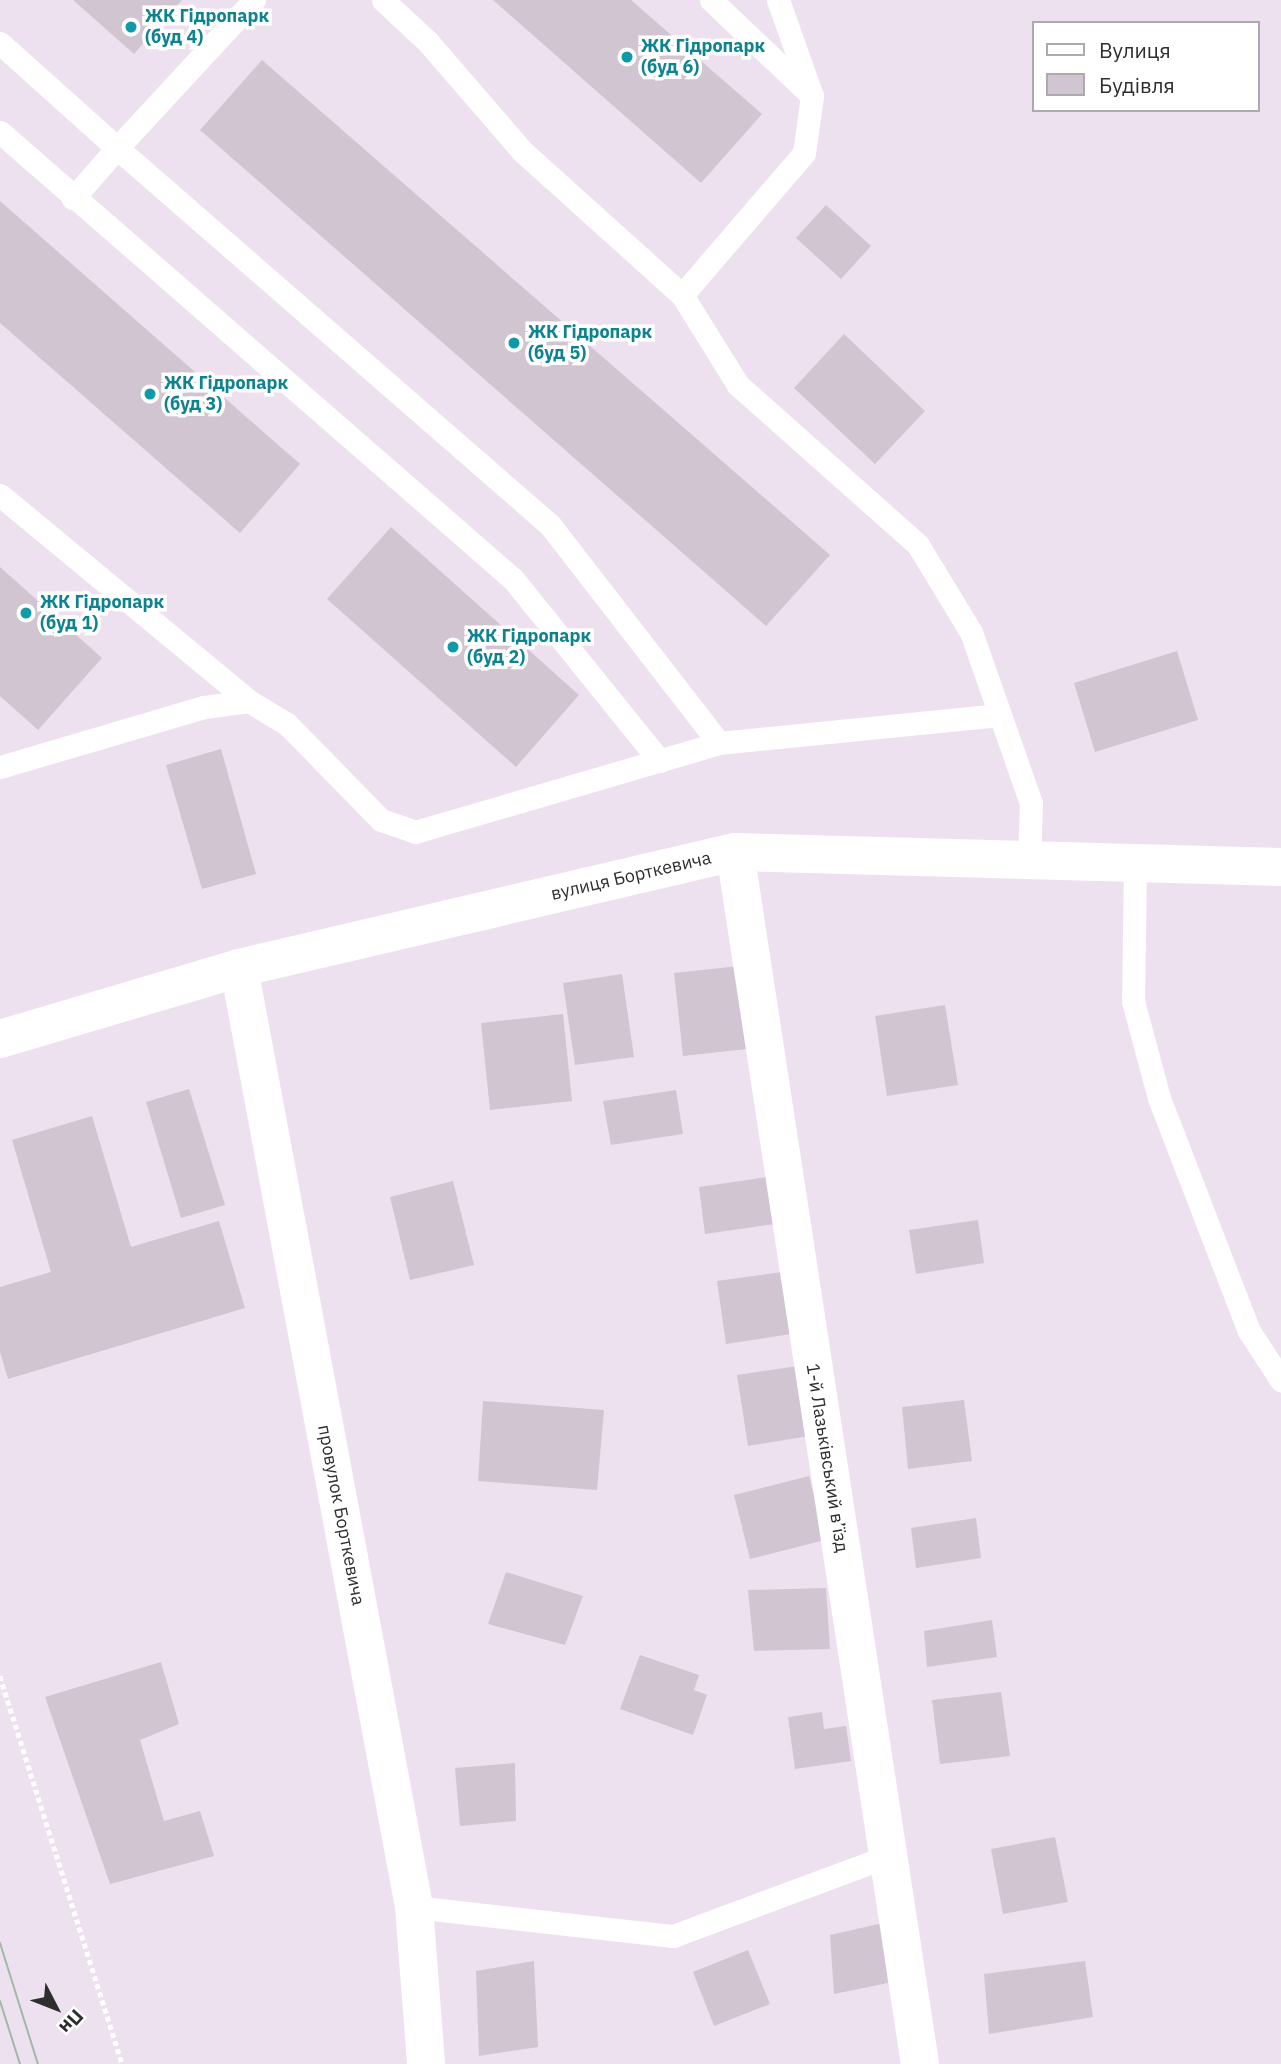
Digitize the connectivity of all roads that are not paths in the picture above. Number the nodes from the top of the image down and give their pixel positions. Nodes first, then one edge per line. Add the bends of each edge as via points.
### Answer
1 (254, 0) edge
2 (383, 0) edge
3 (711, 0) edge
4 (778, 0) edge
5 (0, 43) edge
6 (812, 96) junction
7 (0, 132) edge
8 (117, 148) junction
9 (73, 198) junction
10 (682, 295) junction
11 (0, 495) edge
12 (249, 701) junction
13 (1000, 715) junction
14 (719, 743) junction
15 (660, 761) junction
16 (0, 766) edge
17 (735, 852) junction
18 (1029, 860) junction
19 (1135, 863) junction
20 (1281, 867) edge
21 (239, 968) junction
22 (0, 1039) edge
23 (1281, 1380) edge
24 (888, 1856) junction
25 (414, 1907) junction
26 (426, 2064) edge
27 (920, 2064) edge

1 - 8 lane
2 - 10 lane via 429,42 522,151
3 - 6 lane
4 - 6 lane
5 - 8 lane
6 - 10 lane via 804,153
7 - 9 lane
8 - 9 lane
8 - 14 lane via 550,525
9 - 15 lane via 513,579
10 - 13 lane via 738,385 918,545 971,632
11 - 12 lane
12 - 15 lane via 288,724 382,820 415,832
12 - 16 lane via 204,707
13 - 14 lane
13 - 18 lane via 1031,803
14 - 15 lane
17 - 18 street, вулиця Борткевича
17 - 21 street, вулиця Борткевича
17 - 24 street, 1-й Лазьківський в’їзд
18 - 19 street, вулиця Борткевича
19 - 20 street, вулиця Борткевича
19 - 23 lane via 1133,1001 1158,1098 1249,1331
21 - 22 street, вулиця Борткевича
21 - 25 street, провулок Борткевича
24 - 25 lane via 674,1936
24 - 27 street, 1-й Лазьківський в’їзд
25 - 26 street, провулок Борткевича

